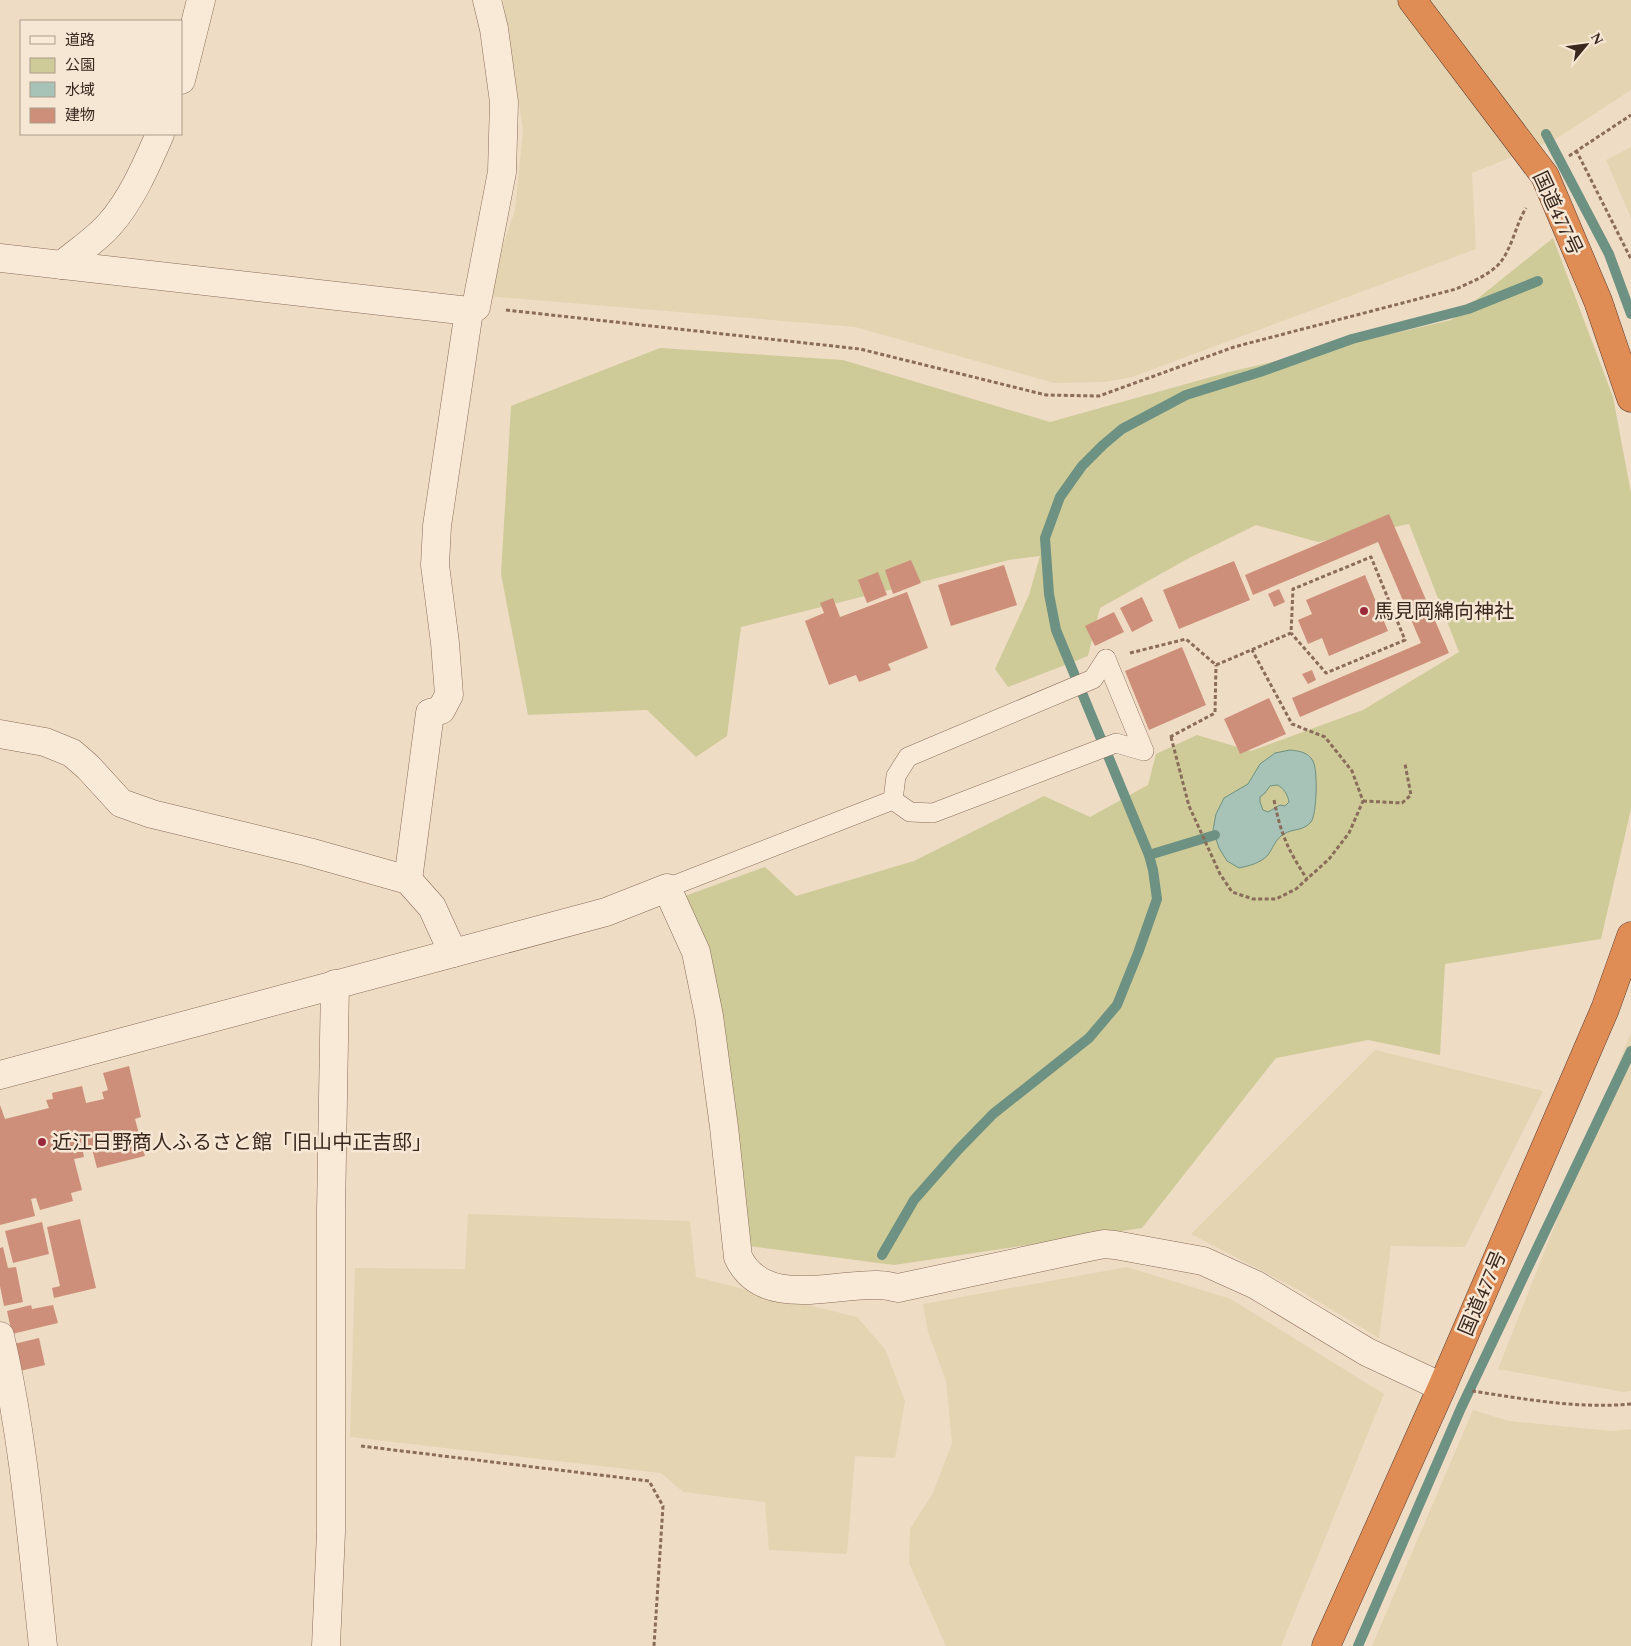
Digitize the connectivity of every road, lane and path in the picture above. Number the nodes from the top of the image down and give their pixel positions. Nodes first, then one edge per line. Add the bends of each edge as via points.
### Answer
1 (201, 0) edge
2 (487, 0) edge
3 (1412, 0) edge
4 (182, 76) edge
5 (160, 135) edge
6 (1576, 150) dead end
7 (0, 258) edge
8 (1631, 259) edge
9 (62, 265) junction
10 (1498, 265) dead end
11 (473, 309) junction
12 (1631, 398) edge
13 (1291, 633) junction
14 (1252, 650) junction
15 (1106, 658) junction
16 (1216, 665) junction
17 (0, 734) edge
18 (1170, 737) junction
19 (1144, 751) junction
20 (1405, 764) dead end
21 (893, 800) junction
22 (1274, 800) dead end
23 (1363, 801) junction
24 (1307, 879) junction
25 (408, 880) junction
26 (667, 888) junction
27 (1631, 936) edge
28 (453, 953) junction
29 (335, 984) junction
30 (0, 1074) edge
31 (0, 1336) edge
32 (1442, 1387) junction
33 (1631, 1404) edge
34 (331, 1449) junction
35 (43, 1646) edge
36 (326, 1646) edge
37 (654, 1646) edge
38 (1326, 1646) edge

1 - 4 street
2 - 11 street via 504,102 502,172
3 - 12 highway, 国道477号 via 1545,176 1598,301
5 - 9 street via 129,196 109,225
6 - 8 path
7 - 9 street
9 - 11 street
10 - 11 path via 1456,289 1234,347 1099,396 1046,395 860,349
11 - 25 street via 438,526 435,565 449,695 441,710 430,713
13 - 13 path via 1326,673 1404,640 1371,557 1293,589
13 - 14 path
14 - 16 path
14 - 23 path via 1292,724 1325,737 1352,771
15 - 16 path via 1186,639
15 - 19 lane
15 - 21 lane via 1093,679 908,756 896,776
16 - 18 path via 1215,713
17 - 25 street via 45,742 72,752 121,803 136,809
18 - 19 path
18 - 24 path via 1189,806 1220,874 1232,892 1253,899 1276,899
19 - 21 lane via 1116,742 933,813 910,812
20 - 23 path via 1411,795 1402,803
21 - 26 lane
22 - 24 path via 1289,852
23 - 24 path via 1349,833 1329,859
25 - 28 street via 432,907
26 - 28 street via 606,912
26 - 32 street via 696,952 709,1016 738,1258 755,1280 767,1285 805,1290 880,1285 898,1288 1104,1244 1124,1246 1203,1261 1256,1285 1367,1352
27 - 32 highway, 国道477号 via 1605,1009
28 - 29 street
29 - 30 street
29 - 34 street
31 - 35 street via 9,1373 29,1516
32 - 33 path via 1555,1403
32 - 38 highway, 国道477号
34 - 36 street via 332,1532
34 - 37 path via 355,1445 649,1481 663,1506

